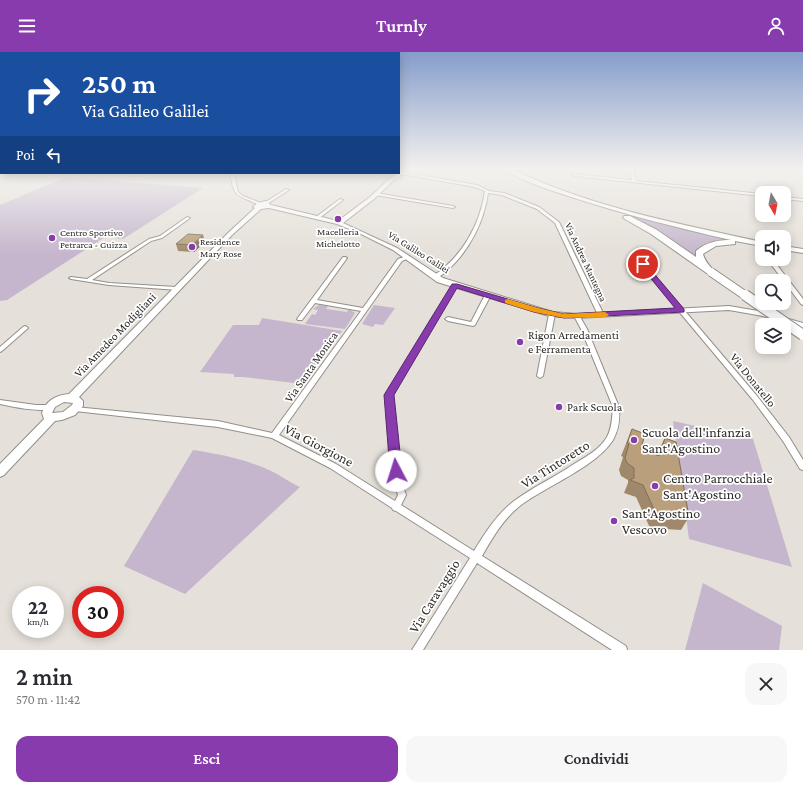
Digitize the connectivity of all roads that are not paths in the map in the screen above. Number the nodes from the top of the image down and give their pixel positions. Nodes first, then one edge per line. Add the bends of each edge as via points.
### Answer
1 (245, 198) edge
2 (275, 198) edge
3 (371, 198) edge
4 (399, 198) edge
5 (485, 198) edge
6 (513, 198) edge
7 (575, 198) edge
8 (583, 198) edge
9 (589, 198) edge
10 (791, 199) edge
11 (341, 200) dead end
12 (803, 200) edge
13 (264, 205) junction
14 (453, 207) dead end
15 (188, 218) dead end
16 (317, 218) junction
17 (339, 224) junction
18 (755, 238) edge
19 (755, 242) edge
20 (755, 243) edge
21 (791, 246) edge
22 (791, 248) edge
23 (802, 249) edge
24 (407, 257) junction
25 (345, 258) dead end
26 (643, 264) dead end
27 (775, 266) edge
28 (711, 272) junction
29 (435, 277) junction
30 (71, 278) dead end
31 (88, 280) junction
32 (455, 285) junction
33 (176, 289) junction
34 (488, 295) junction
35 (313, 301) junction
36 (803, 303) edge
37 (364, 310) junction
38 (681, 310) junction
39 (552, 314) junction
40 (601, 315) junction
41 (577, 316) junction
42 (300, 319) dead end
43 (448, 319) dead end
44 (803, 326) edge
45 (24, 328) dead end
46 (803, 335) edge
47 (0, 350) edge
48 (540, 376) dead end
49 (72, 398) junction
50 (0, 402) edge
51 (75, 409) junction
52 (51, 412) junction
53 (274, 436) junction
54 (803, 467) edge
55 (1, 469) edge
56 (396, 507) junction
57 (476, 557) junction
58 (417, 650) edge
59 (622, 650) edge

1 - 13 street, Via Galileo Galilei
2 - 13 street
3 - 17 street
4 - 14 street
5 - 29 street via 475,232 450,266
6 - 40 street, Via Andrea Mantegna via 538,208 557,222
7 - 28 highway via 634,221
8 - 19 highway via 680,226
9 - 18 highway via 632,211
10 - 12 street
11 - 16 street
13 - 16 street, Via Galileo Galilei
13 - 33 street, Via Amedeo Modigliani via 230,234
15 - 31 street
16 - 17 street, Via Galileo Galilei
17 - 24 street, Via Galileo Galilei via 387,245
20 - 28 highway via 718,242 706,246 699,253 700,259
21 - 23 highway
22 - 23 highway
24 - 29 street, Via Galileo Galilei
24 - 37 street, Via Santa Monica via 400,260
25 - 35 street
26 - 38 street
27 - 36 street
28 - 46 highway, bridge
29 - 32 street, Via Galileo Galilei
30 - 31 street, Via Amedeo Modigliani
31 - 33 street, Via Amedeo Modigliani
32 - 34 street, Via Galileo Galilei
32 - 56 street via 389,395 397,481 402,495
33 - 49 street, Via Amedeo Modigliani
34 - 39 street, Via Galileo Galilei
34 - 43 street via 473,324
35 - 37 street
35 - 42 street
37 - 53 street, Via Santa Monica
38 - 40 street, Via Galileo Galilei
38 - 44 street, Via Galileo Galilei via 739,309
38 - 54 street, Via Donatello via 755,398 786,439
39 - 41 street, Via Galileo Galilei
39 - 48 street
40 - 41 street, Via Galileo Galilei
41 - 57 street, Via Tintoretto via 616,406 617,418 614,429 607,444 592,458 510,510
45 - 47 street
49 - 51 street via 78,402
49 - 52 street, Via Amedeo Modigliani via 59,400
50 - 52 street via 36,407
51 - 52 street via 64,416
51 - 53 street, Via Giorgione via 218,424
52 - 55 street, Via Amedeo Modigliani
53 - 56 street, Via Giorgione via 333,466
56 - 57 street, Via Giorgione
57 - 58 street, Via Caravaggio
57 - 59 street, Via Giorgione

